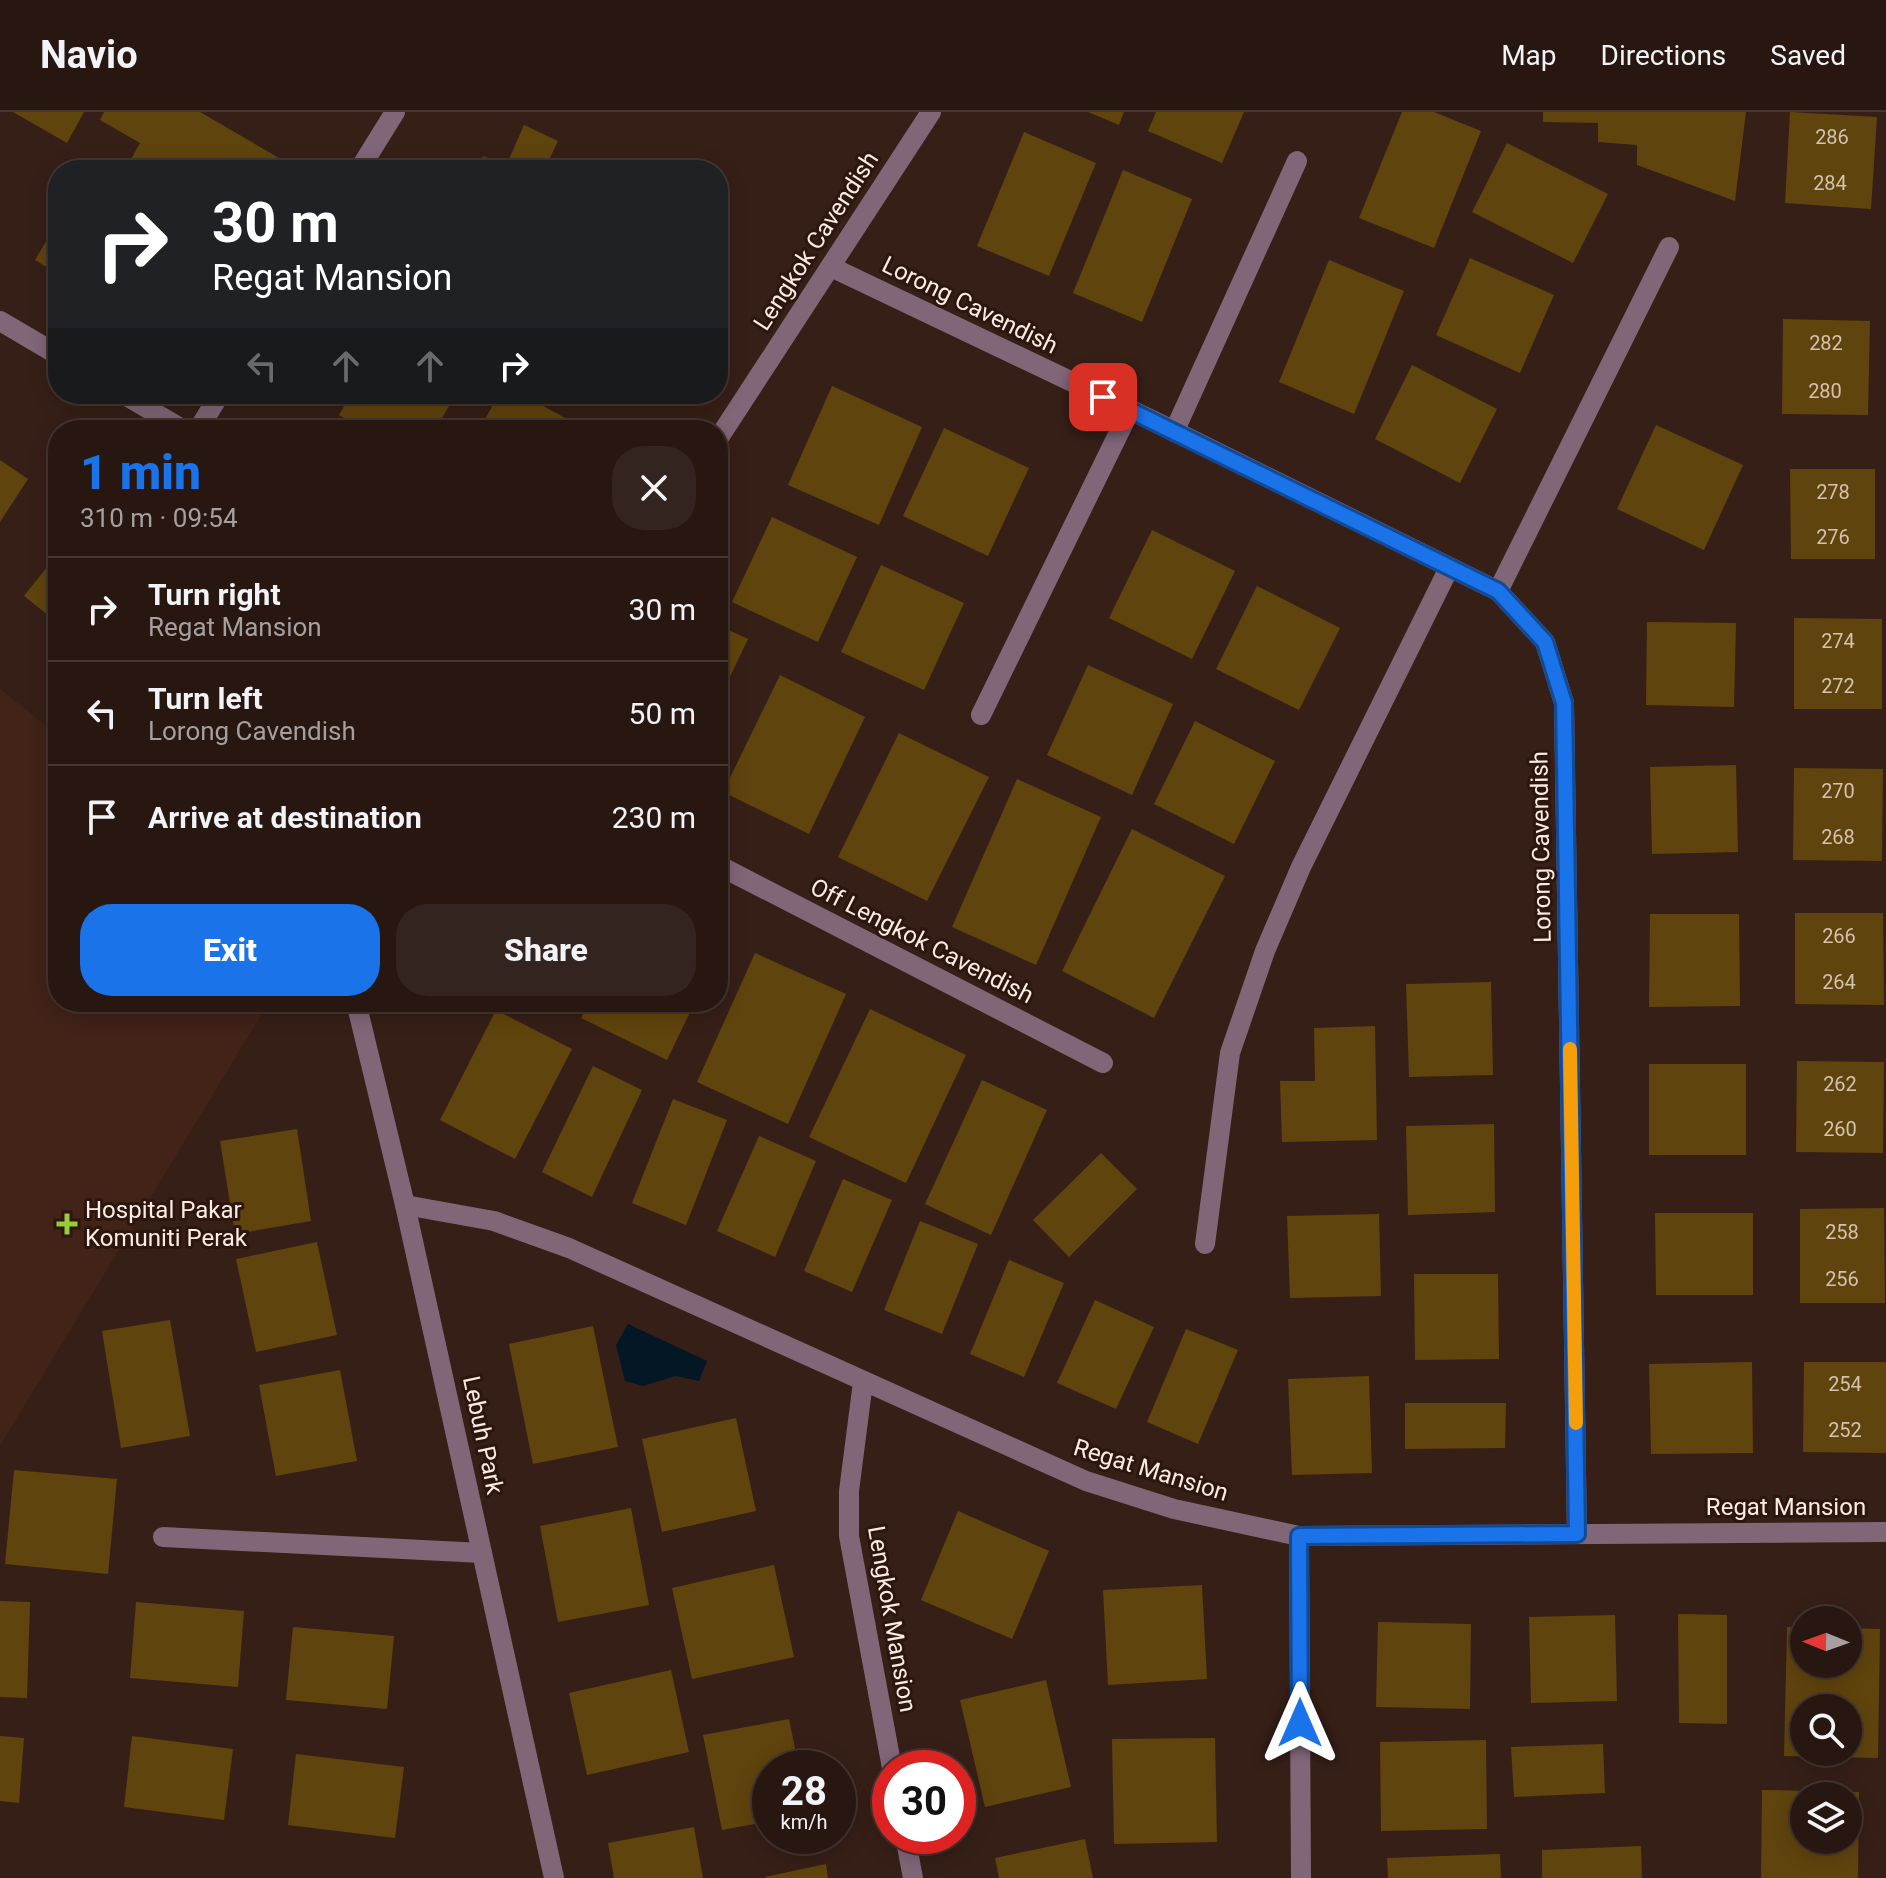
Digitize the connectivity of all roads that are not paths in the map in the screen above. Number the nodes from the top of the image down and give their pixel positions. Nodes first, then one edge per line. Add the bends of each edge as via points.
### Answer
1 (395, 112) edge
2 (931, 112) edge
3 (365, 160) edge
4 (1297, 161) dead end
5 (1669, 247) dead end
6 (831, 267) junction
7 (0, 321) edge
8 (48, 349) edge
9 (140, 404) edge
10 (1130, 410) junction
11 (167, 420) edge
12 (728, 424) edge
13 (1174, 432) junction
14 (1449, 568) junction
15 (1498, 591) junction
16 (981, 715) dead end
17 (728, 870) edge
18 (358, 1012) edge
19 (1103, 1063) dead end
20 (405, 1205) junction
21 (1205, 1244) dead end
22 (863, 1382) junction
23 (1886, 1532) edge
24 (1577, 1534) junction
25 (1299, 1536) junction
26 (163, 1537) dead end
27 (482, 1553) junction
28 (889, 1750) edge
29 (908, 1854) edge
30 (554, 1878) edge
31 (913, 1878) edge
32 (1301, 1878) edge

1 - 3 street
2 - 6 street, Lengkok Cavendish
4 - 13 street
5 - 15 street
6 - 10 street, Lorong Cavendish
6 - 12 street, Lengkok Cavendish
7 - 8 street
9 - 11 street
10 - 13 street, Lorong Cavendish
10 - 16 street
13 - 14 street, Lorong Cavendish
14 - 15 street, Lorong Cavendish
14 - 21 street via 1265,951 1230,1053
15 - 24 street, Lorong Cavendish via 1545,642 1564,703
17 - 19 street, Off Lengkok Cavendish
18 - 20 street, Lebuh Park
20 - 22 street, Regat Mansion via 494,1221 569,1248
20 - 27 street, Lebuh Park
22 - 25 street, Regat Mansion via 1086,1481 1174,1509
22 - 28 street, Lengkok Mansion via 849,1491 849,1536
23 - 24 street, Regat Mansion
24 - 25 street, Regat Mansion
25 - 32 street
26 - 27 street
27 - 30 street, Lebuh Park
29 - 31 street

